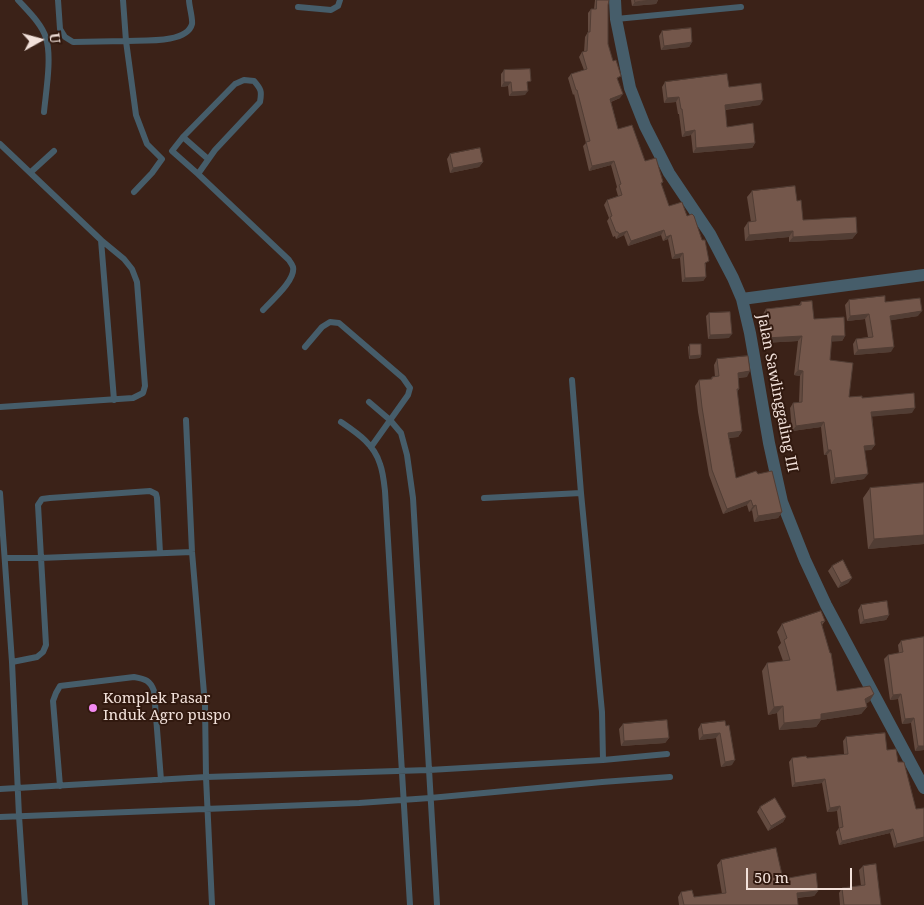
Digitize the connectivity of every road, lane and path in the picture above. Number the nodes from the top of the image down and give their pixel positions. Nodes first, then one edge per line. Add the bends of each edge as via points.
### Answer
1 (18, 0) edge
2 (58, 0) edge
3 (123, 0) edge
4 (189, 0) edge
5 (340, 0) edge
6 (615, 0) edge
7 (298, 7) dead end
8 (741, 7) dead end
9 (616, 18) junction
10 (126, 41) junction
11 (44, 112) dead end
12 (184, 137) junction
13 (0, 144) edge
14 (54, 152) dead end
15 (172, 152) junction
16 (162, 159) junction
17 (208, 159) junction
18 (31, 172) junction
19 (198, 174) junction
20 (134, 192) dead end
21 (101, 240) junction
22 (924, 275) edge
23 (742, 299) junction
24 (263, 310) dead end
25 (305, 346) dead end
26 (572, 380) dead end
27 (114, 400) junction
28 (369, 402) dead end
29 (0, 408) edge
30 (186, 420) dead end
31 (390, 420) junction
32 (341, 422) dead end
33 (371, 447) junction
34 (0, 493) edge
35 (582, 493) junction
36 (484, 498) dead end
37 (192, 552) junction
38 (160, 553) junction
39 (5, 558) junction
40 (40, 558) junction
41 (12, 662) junction
42 (667, 754) dead end
43 (603, 760) junction
44 (402, 770) junction
45 (429, 770) junction
46 (206, 777) junction
47 (670, 777) dead end
48 (161, 780) junction
49 (60, 786) junction
50 (18, 788) junction
51 (924, 788) edge
52 (0, 789) edge
53 (430, 798) junction
54 (403, 800) junction
55 (208, 809) junction
56 (19, 816) junction
57 (0, 817) edge
58 (25, 905) edge
59 (212, 905) edge
60 (410, 905) edge
61 (437, 905) edge

1 - 11 lane via 46,37 48,59
2 - 10 lane via 60,28 73,42
3 - 10 lane
4 - 10 lane via 192,24 187,32 171,39
5 - 7 lane via 338,6 331,10
6 - 9 street, Jalan Sawlinggaling III
8 - 9 lane
9 - 23 street, Jalan Sawlinggaling III via 630,88 645,126 668,173 710,234
10 - 16 lane via 136,115 146,144
12 - 15 lane
12 - 17 lane
12 - 17 lane via 234,84 254,80 262,92 260,102
13 - 18 lane
14 - 18 lane
15 - 16 lane
15 - 19 lane
16 - 20 lane
17 - 19 lane
18 - 21 lane
19 - 24 lane via 293,267 288,283
21 - 27 lane
21 - 27 lane via 124,259 137,282 145,386 143,393 133,398
22 - 23 street
23 - 51 street, Jalan Sawlinggaling III via 782,502 826,605
25 - 31 lane via 322,327 330,322 339,323 403,378 410,388 408,395
26 - 35 lane
27 - 29 lane
28 - 31 lane
30 - 37 lane
31 - 33 lane
31 - 45 lane via 401,433 413,498
32 - 33 lane
33 - 44 lane via 380,464 385,491
34 - 39 lane
35 - 36 lane
35 - 43 lane via 602,712
37 - 38 lane
37 - 46 lane via 205,705
38 - 40 lane
38 - 40 lane via 158,498 150,491 42,499 38,505
39 - 40 lane
39 - 41 lane
40 - 41 lane via 46,645 37,657
41 - 50 lane
42 - 43 lane
43 - 45 lane
44 - 45 lane
44 - 46 lane
44 - 54 lane
45 - 53 lane
46 - 48 lane
46 - 55 lane
47 - 53 lane
48 - 49 lane
48 - 49 lane via 154,691 144,678 134,677 60,686 53,701
49 - 50 lane
50 - 52 lane
50 - 56 lane
53 - 54 lane
53 - 61 lane
54 - 55 lane
54 - 60 lane
55 - 56 lane
55 - 59 lane
56 - 57 lane
56 - 58 lane

